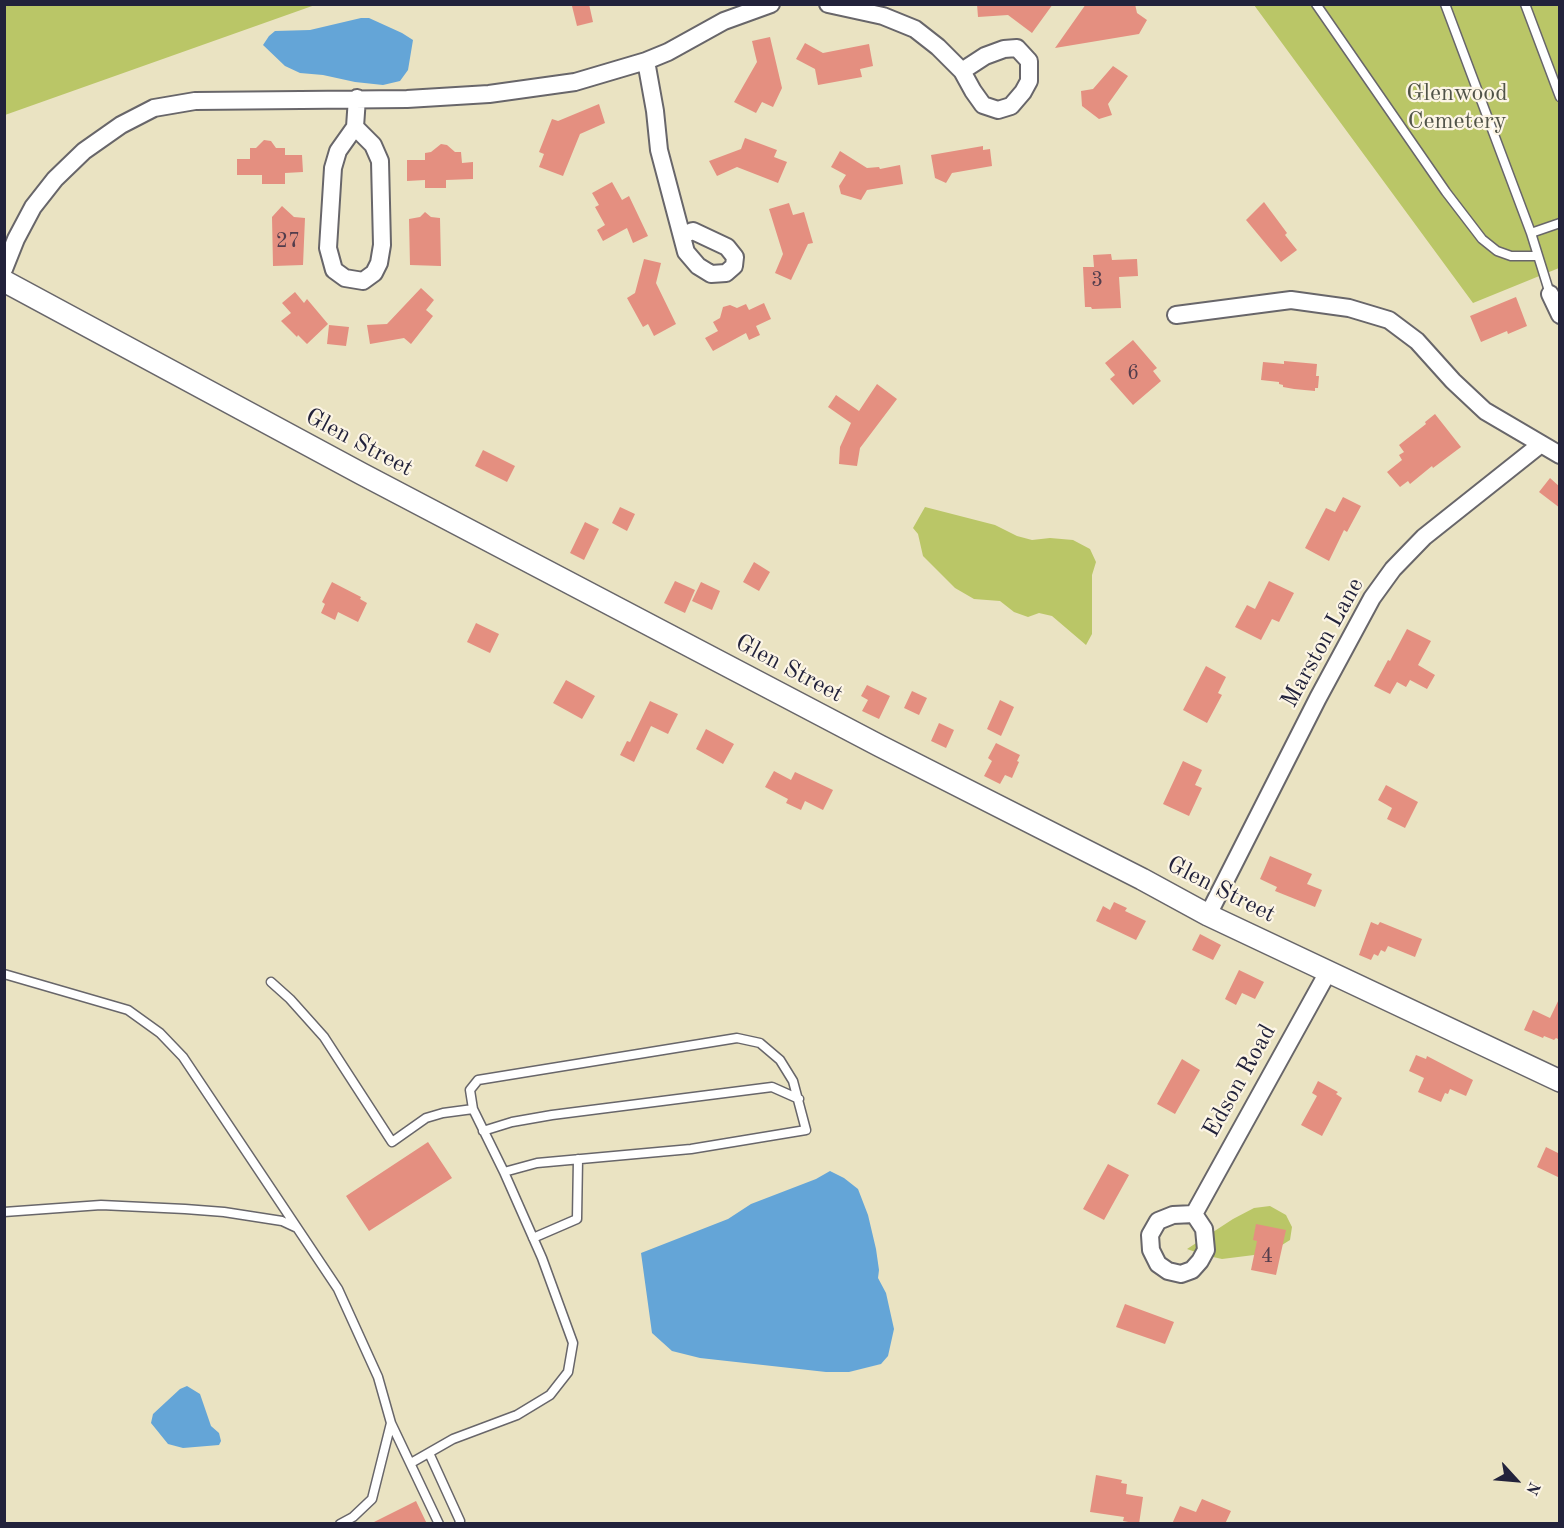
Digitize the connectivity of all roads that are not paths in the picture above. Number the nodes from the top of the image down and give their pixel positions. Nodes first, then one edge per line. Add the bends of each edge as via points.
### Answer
1 (771, 4) edge
2 (828, 4) edge
3 (1316, 4) edge
4 (1445, 4) edge
5 (1525, 4) edge
6 (646, 61) junction
7 (962, 71) dead end
8 (357, 98) junction
9 (1560, 98) edge
10 (355, 127) junction
11 (1560, 223) edge
12 (1531, 233) junction
13 (682, 235) dead end
14 (1537, 256) junction
15 (4, 269) edge
16 (4, 281) edge
17 (1550, 294) joint
18 (1176, 315) dead end
19 (1560, 315) edge
20 (1541, 444) junction
21 (1560, 456) edge
22 (1208, 915) junction
23 (1328, 972) junction
24 (4, 974) edge
25 (271, 982) dead end
26 (1560, 1081) edge
27 (799, 1098) junction
28 (473, 1109) junction
29 (483, 1131) junction
30 (578, 1159) junction
31 (504, 1172) junction
32 (4, 1212) edge
33 (1194, 1214) dead end
34 (297, 1228) junction
35 (533, 1238) junction
36 (391, 1423) junction
37 (429, 1453) junction
38 (411, 1462) junction
39 (340, 1524) edge
40 (439, 1524) edge
41 (459, 1524) edge

1 - 6 street via 724,21
2 - 7 street via 883,16 915,28
3 - 14 lane via 1482,239 1511,256
4 - 12 lane
5 - 9 lane
6 - 8 street via 576,82 489,94
6 - 13 street via 659,150
8 - 10 street
8 - 15 street via 195,101 154,108 102,138 55,179 33,207
10 - 10 street via 338,151 333,168 328,248 334,270 345,278 363,281 374,273 382,246 381,161
11 - 12 lane
12 - 14 lane
14 - 17 lane
16 - 22 street, Glen Street via 880,747
17 - 19 street
18 - 20 street via 1291,300 1349,308 1389,320 1417,341 1485,411
20 - 21 street
20 - 22 street, Marston Lane via 1424,537 1372,598
22 - 23 street, Glen Street
23 - 26 street, Glen Street
23 - 33 street, Edson Road
24 - 34 lane via 128,1010 160,1033 183,1057
25 - 28 lane via 324,1036 392,1142 426,1118
27 - 28 lane via 780,1060 760,1043 737,1038 478,1080 470,1090
27 - 29 lane via 772,1087 552,1115
27 - 30 lane via 806,1130 691,1149
28 - 29 lane
29 - 31 lane
30 - 31 lane via 537,1163
30 - 35 lane via 577,1220
31 - 35 lane
32 - 34 lane via 101,1205 185,1209 282,1221
34 - 36 lane via 338,1289 378,1377
35 - 37 lane via 573,1343 568,1372 550,1395 518,1415 453,1439
36 - 38 lane
36 - 39 lane via 372,1499
37 - 38 lane
37 - 41 lane
38 - 40 lane

